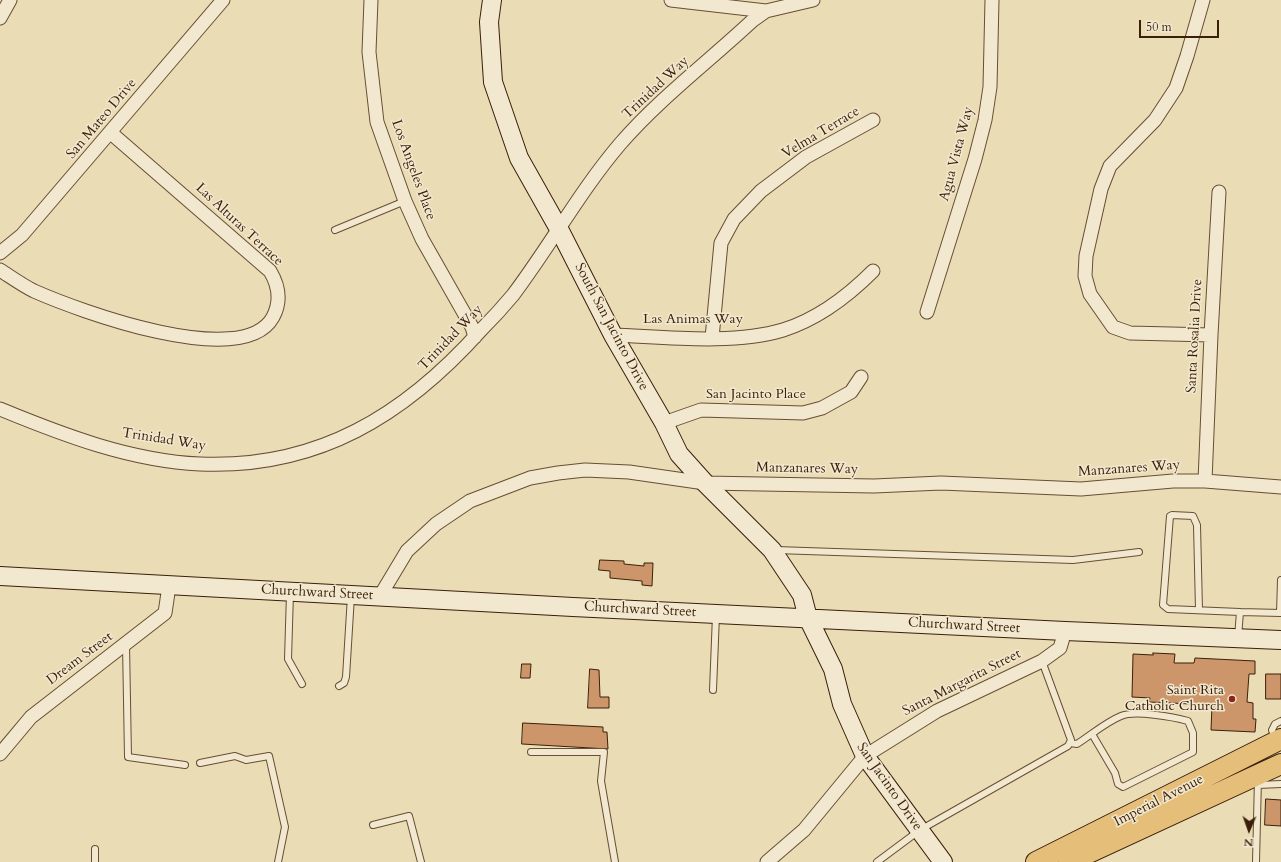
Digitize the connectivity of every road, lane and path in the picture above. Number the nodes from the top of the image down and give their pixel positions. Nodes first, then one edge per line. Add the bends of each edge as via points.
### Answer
1 (10, 0) edge
2 (223, 0) edge
3 (371, 0) edge
4 (492, 0) edge
5 (671, 0) edge
6 (813, 0) edge
7 (992, 0) edge
8 (1203, 0) edge
9 (766, 11) junction
10 (0, 18) edge
11 (873, 120) dead end
12 (111, 133) junction
13 (1219, 192) dead end
14 (405, 201) junction
15 (559, 228) junction
16 (335, 230) dead end
17 (0, 253) edge
18 (0, 270) edge
19 (873, 270) dead end
20 (927, 312) dead end
21 (613, 335) junction
22 (1211, 335) junction
23 (475, 337) junction
24 (712, 338) junction
25 (861, 377) dead end
26 (0, 409) edge
27 (664, 423) junction
28 (1206, 481) junction
29 (705, 482) junction
30 (1281, 487) edge
31 (772, 550) junction
32 (1139, 552) dead end
33 (0, 576) edge
34 (1281, 580) edge
35 (169, 586) junction
36 (290, 591) junction
37 (351, 594) junction
38 (380, 596) junction
39 (1199, 610) junction
40 (1240, 612) junction
41 (1280, 613) edge
42 (716, 614) junction
43 (808, 618) junction
44 (1065, 631) junction
45 (1238, 638) junction
46 (1281, 640) edge
47 (126, 644) junction
48 (1042, 661) junction
49 (302, 684) dead end
50 (339, 686) dead end
51 (713, 690) dead end
52 (1281, 721) edge
53 (1092, 734) junction
54 (1278, 740) edge
55 (1070, 743) junction
56 (531, 752) dead end
57 (0, 754) edge
58 (865, 756) junction
59 (200, 763) dead end
60 (1281, 764) edge
61 (185, 765) dead end
62 (1258, 780) junction
63 (1281, 784) edge
64 (373, 825) dead end
65 (920, 830) junction
66 (95, 849) dead end
67 (94, 862) edge
68 (278, 862) edge
69 (421, 862) edge
70 (615, 862) edge
71 (767, 862) edge
72 (877, 862) edge
73 (943, 862) edge
74 (1036, 862) edge
75 (1069, 862) edge
76 (1256, 862) edge

1 - 10 street
2 - 12 street, San Mateo Drive
3 - 14 street, Los Angeles Place via 369,52 377,122
4 - 15 street, South San Jacinto Drive via 489,22 493,82 519,158
5 - 9 street
6 - 9 street, Trinidad Way
7 - 20 street, Agua Vista Way via 990,87 985,120
8 - 22 street via 1176,88 1155,120 1110,166 1101,189 1086,256 1085,276 1090,294 1113,327 1130,332
9 - 15 street, Trinidad Way via 669,95 620,144
11 - 24 street, Velma Terrace via 806,156 761,191 734,219 720,243
12 - 17 street, San Mateo Drive via 22,236
12 - 18 street, Las Alturas Terrace via 270,271 279,294 276,311 267,325 256,334 235,339 193,337 149,330 60,302 32,290
13 - 22 street, Santa Rosalia Drive
14 - 16 lane
14 - 23 street, Los Angeles Place via 422,239 472,327
15 - 21 street, South San Jacinto Drive
15 - 23 street, Trinidad Way via 512,297
19 - 24 street, Las Animas Way via 852,292 816,316 783,330 739,338
21 - 24 street, Las Animas Way
21 - 27 street, South San Jacinto Drive
22 - 28 street, Santa Rosalia Drive
23 - 26 street, Trinidad Way via 459,356 427,385 382,417 322,446 252,462 199,464 148,457 84,441
25 - 27 street, San Jacinto Place via 851,392 822,408 803,413 701,410
27 - 29 street, South San Jacinto Drive via 679,454
28 - 29 street, Manzanares Way via 1173,481 1081,489 941,483 874,486
28 - 30 street, Manzanares Way
29 - 31 street, South San Jacinto Drive
29 - 38 street, Manzanares Way via 629,472 585,470 530,478 500,488 470,501 436,524 407,551
31 - 32 lane via 1073,560
31 - 43 street, South San Jacinto Drive via 802,595
33 - 35 street, Churchward Street
34 - 41 lane
35 - 36 street, Churchward Street
35 - 47 street, Dream Street via 165,613
36 - 37 street, Churchward Street
36 - 49 lane via 288,659
37 - 38 street, Churchward Street
37 - 50 lane via 346,678 344,684
38 - 42 street, Churchward Street
39 - 39 lane via 1168,609 1163,605 1172,514 1193,516 1197,525
39 - 40 lane
40 - 41 lane
40 - 45 lane
42 - 43 street, Churchward Street
42 - 51 lane
43 - 44 street, Churchward Street
43 - 58 street, San Jacinto Drive via 833,669 842,704
44 - 45 street, Churchward Street
44 - 48 street, Santa Margarita Street via 1060,648
45 - 46 street, Churchward Street
47 - 57 street, Dream Street via 31,717
47 - 61 lane via 128,757
48 - 55 lane
48 - 58 street, Santa Margarita Street via 937,711
52 - 54 lane via 1274,724 1272,730
53 - 53 lane via 1122,715 1172,716 1188,721 1193,733 1193,752 1123,787 1118,784 1115,773
53 - 55 lane via 1077,744
54 - 74 main road, Imperial Avenue
55 - 65 lane
56 - 70 lane via 604,752 601,781
58 - 65 street, San Jacinto Drive
58 - 71 street, Santa Margarita Street via 804,830
59 - 68 lane via 235,756 246,760 269,756 285,827
60 - 62 main road, Imperial Avenue
62 - 63 lane
62 - 75 main road, Imperial Avenue
62 - 76 lane
64 - 69 lane via 409,816
65 - 72 lane
65 - 73 street, San Jacinto Drive
66 - 67 lane

